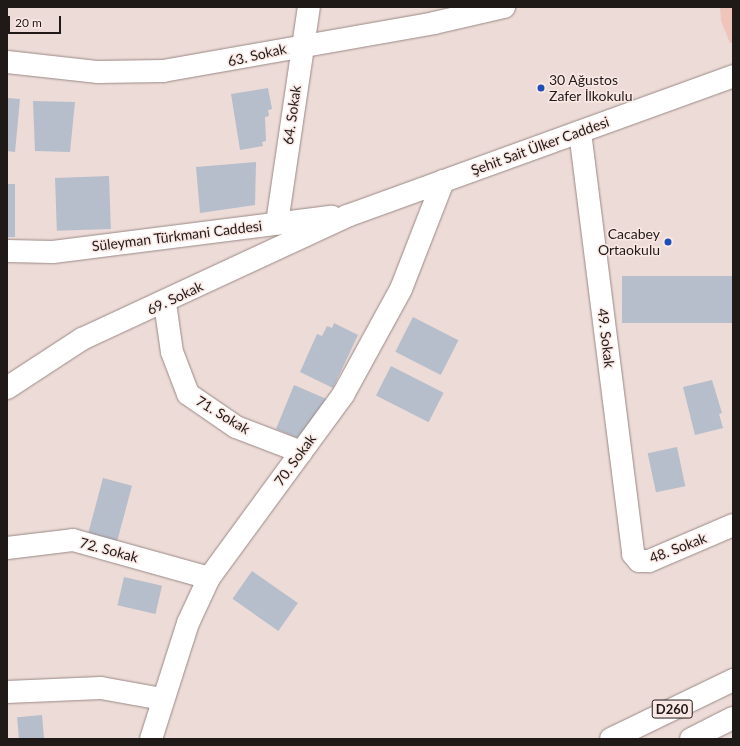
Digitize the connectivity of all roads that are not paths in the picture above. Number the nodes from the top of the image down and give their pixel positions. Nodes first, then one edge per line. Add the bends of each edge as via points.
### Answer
1 (308, 7) edge
2 (504, 7) edge
3 (302, 44) junction
4 (7, 62) edge
5 (733, 76) edge
6 (580, 132) junction
7 (443, 181) junction
8 (347, 216) junction
9 (277, 223) junction
10 (7, 251) edge
11 (165, 303) junction
12 (7, 388) edge
13 (301, 452) junction
14 (733, 525) edge
15 (632, 545) joint
16 (7, 548) edge
17 (209, 578) junction
18 (733, 680) edge
19 (7, 692) edge
20 (162, 699) junction
21 (733, 718) edge
22 (151, 739) edge
23 (611, 739) edge
24 (691, 739) edge

1 - 3 main road, 64. Sokak
2 - 3 main road, 63. Sokak via 434,23
3 - 4 main road, 63. Sokak via 231,61 164,71 98,72
3 - 9 main road, 64. Sokak
5 - 6 main road, Şehit Sait Ülker Caddesi
6 - 7 main road, Şehit Sait Ülker Caddesi
6 - 15 main road, 49. Sokak
7 - 8 main road, Şehit Sait Ülker Caddesi
7 - 13 main road, 70. Sokak via 401,289 343,395
8 - 9 main road, Süleyman Türkmani Caddesi
8 - 11 main road, 69. Sokak
9 - 10 main road, Süleyman Türkmani Caddesi via 53,252
11 - 12 main road, 69. Sokak via 82,339
11 - 13 main road, 71. Sokak via 172,352 188,394 236,427
13 - 17 main road, 70. Sokak
14 - 15 main road, 48. Sokak via 649,561 639,561 633,554
16 - 17 main road, 72. Sokak via 73,540
17 - 20 main road, 70. Sokak via 188,623
18 - 23 main road, D260
19 - 20 main road via 101,688
20 - 22 main road, 70. Sokak
21 - 24 main road, D260

